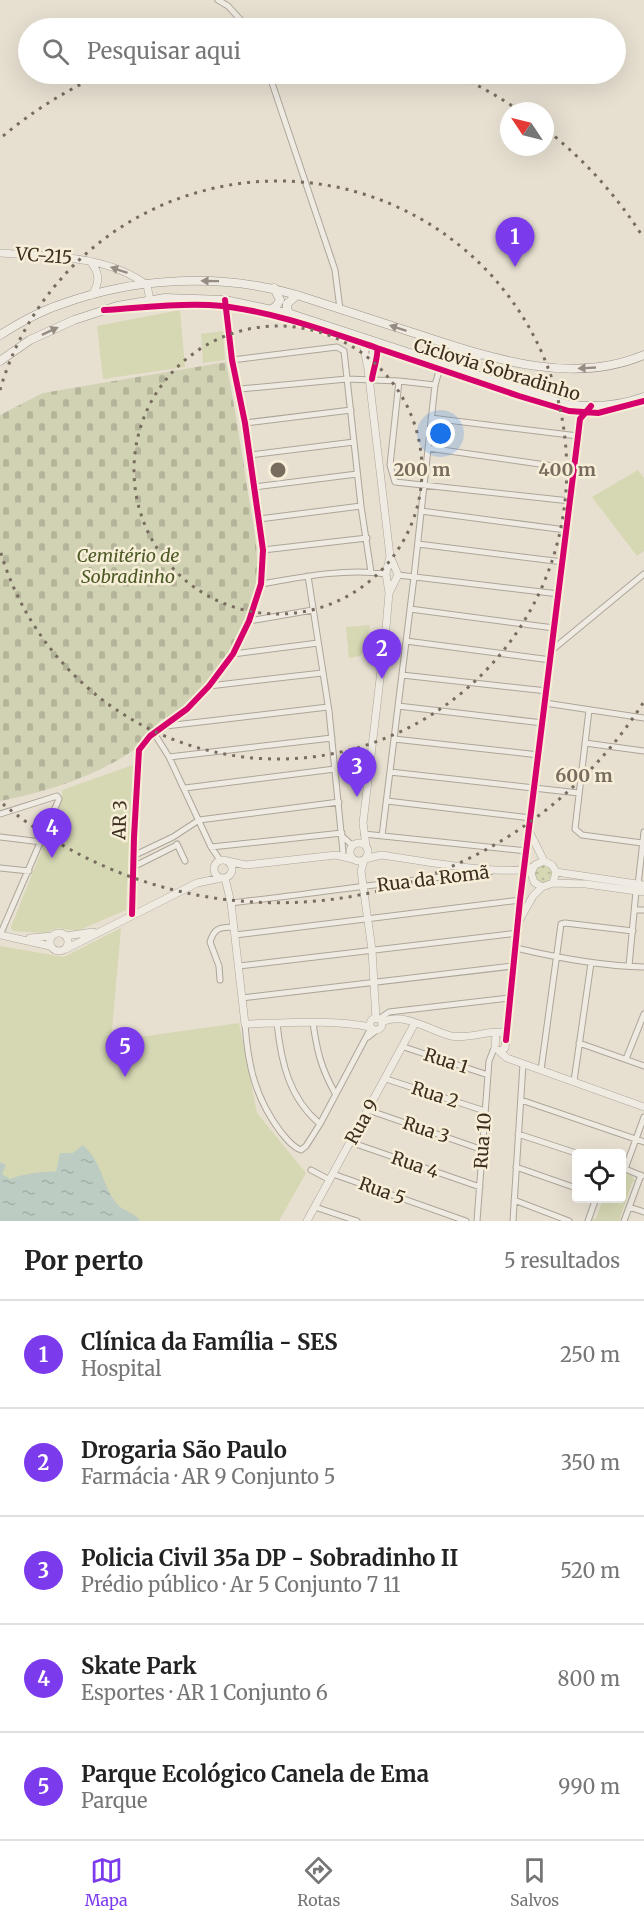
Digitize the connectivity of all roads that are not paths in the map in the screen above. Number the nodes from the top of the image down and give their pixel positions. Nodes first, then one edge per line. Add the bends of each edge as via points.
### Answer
1 (218, 0) edge
2 (239, 18) edge
3 (272, 84) edge
4 (0, 253) edge
5 (89, 259) junction
6 (147, 285) junction
7 (274, 288) junction
8 (92, 295) junction
9 (297, 295) junction
10 (150, 300) junction
11 (225, 300) junction
12 (272, 309) junction
13 (340, 309) junction
14 (291, 314) junction
15 (0, 335) edge
16 (362, 338) junction
17 (381, 344) junction
18 (454, 346) junction
19 (481, 355) junction
20 (644, 355) edge
21 (232, 360) junction
22 (0, 361) edge
23 (444, 365) junction
24 (368, 369) junction
25 (472, 375) junction
26 (347, 379) junction
27 (368, 379) junction
28 (399, 381) junction
29 (435, 385) junction
30 (240, 389) junction
31 (644, 397) edge
32 (572, 405) junction
33 (591, 406) junction
34 (351, 410) junction
35 (431, 418) junction
36 (580, 419) junction
37 (245, 423) junction
38 (578, 436) junction
39 (354, 442) junction
40 (428, 448) junction
41 (250, 455) junction
42 (574, 469) junction
43 (357, 474) junction
44 (424, 485) junction
45 (254, 487) junction
46 (570, 501) junction
47 (361, 506) junction
48 (421, 511) junction
49 (259, 519) junction
50 (567, 530) junction
51 (367, 538) junction
52 (418, 544) junction
53 (263, 550) junction
54 (390, 556) junction
55 (563, 562) junction
56 (371, 572) junction
57 (644, 574) edge
58 (387, 575) junction
59 (397, 575) junction
60 (308, 576) junction
61 (414, 577) junction
62 (261, 584) junction
63 (389, 593) junction
64 (559, 594) junction
65 (410, 609) junction
66 (313, 610) junction
67 (249, 621) junction
68 (554, 628) junction
69 (406, 641) junction
70 (318, 643) junction
71 (552, 650) junction
72 (233, 654) junction
73 (551, 660) junction
74 (322, 673) junction
75 (402, 675) junction
76 (209, 686) junction
77 (547, 691) junction
78 (545, 703) junction
79 (398, 706) junction
80 (328, 707) junction
81 (589, 710) junction
82 (644, 718) edge
83 (543, 723) junction
84 (166, 726) junction
85 (154, 733) junction
86 (332, 738) junction
87 (394, 739) junction
88 (585, 743) junction
89 (644, 751) edge
90 (539, 755) junction
91 (169, 757) junction
92 (335, 769) junction
93 (390, 772) junction
94 (184, 788) junction
95 (535, 788) junction
96 (579, 793) junction
97 (387, 801) junction
98 (339, 802) junction
99 (0, 814) edge
100 (531, 819) junction
101 (200, 820) junction
102 (363, 823) junction
103 (644, 832) edge
104 (530, 833) junction
105 (363, 834) junction
106 (342, 835) junction
107 (0, 837) edge
108 (173, 837) junction
109 (382, 837) junction
110 (42, 842) junction
111 (642, 843) junction
112 (177, 845) junction
113 (212, 847) junction
114 (367, 847) junction
115 (347, 849) junction
116 (527, 851) junction
117 (381, 855) junction
118 (133, 856) junction
119 (365, 859) junction
120 (223, 860) junction
121 (353, 860) junction
122 (185, 861) dead end
123 (544, 861) junction
124 (642, 864) edge
125 (246, 865) junction
126 (133, 867) junction
127 (214, 867) junction
128 (533, 867) junction
129 (0, 868) edge
130 (361, 870) junction
131 (28, 871) junction
132 (503, 871) junction
133 (524, 871) junction
134 (556, 872) junction
135 (225, 877) junction
136 (532, 879) junction
137 (197, 883) junction
138 (553, 883) junction
139 (363, 887) junction
140 (542, 887) junction
141 (641, 888) edge
142 (533, 896) junction
143 (520, 900) junction
144 (231, 903) junction
145 (635, 910) junction
146 (644, 910) edge
147 (132, 914) junction
148 (368, 918) junction
149 (519, 921) junction
150 (99, 931) junction
151 (234, 931) junction
152 (633, 931) junction
153 (518, 933) junction
154 (0, 934) edge
155 (52, 936) junction
156 (66, 936) junction
157 (18, 937) junction
158 (50, 946) junction
159 (516, 948) junction
160 (66, 949) junction
161 (372, 950) junction
162 (557, 958) junction
163 (591, 963) junction
164 (239, 966) junction
165 (513, 966) junction
166 (630, 966) junction
167 (644, 966) edge
168 (220, 980) dead end
169 (374, 983) junction
170 (242, 998) junction
171 (509, 998) junction
172 (644, 1014) edge
173 (277, 1023) junction
174 (313, 1023) junction
175 (375, 1023) junction
176 (415, 1023) junction
177 (245, 1024) junction
178 (500, 1042) junction
179 (579, 1042) junction
180 (404, 1047) junction
181 (626, 1059) junction
182 (523, 1064) junction
183 (644, 1066) edge
184 (541, 1070) junction
185 (488, 1075) junction
186 (386, 1079) junction
187 (574, 1081) junction
188 (335, 1093) junction
189 (521, 1100) junction
190 (644, 1107) edge
191 (368, 1110) junction
192 (485, 1111) junction
193 (644, 1117) edge
194 (320, 1124) junction
195 (518, 1134) junction
196 (636, 1139) junction
197 (350, 1142) junction
198 (644, 1142) edge
199 (483, 1150) junction
200 (572, 1152) edge
201 (626, 1161) edge
202 (516, 1167) junction
203 (626, 1169) edge
204 (311, 1170) dead end
205 (643, 1176) edge
206 (331, 1177) junction
207 (480, 1187) junction
208 (572, 1187) edge
209 (514, 1200) junction
210 (594, 1203) edge
211 (315, 1207) junction
212 (629, 1207) junction
213 (644, 1212) edge
214 (307, 1221) edge
215 (357, 1221) edge
216 (466, 1221) edge
217 (477, 1221) edge
218 (513, 1221) edge
219 (568, 1221) edge
220 (588, 1221) edge
221 (624, 1221) edge

1 - 2 street
3 - 13 street via 335,270
4 - 5 street, VC-215 / VC-215
6 -> 5 street, VC-215 via 133,274
5 - 8 street via 99,276
7 -> 6 main road via 205,280
6 - 8 main road
6 - 10 street
7 - 9 main road
7 - 12 main road via 280,300
8 - 15 main road via 60,304
9 - 13 main road
9 - 14 main road via 287,304
10 - 11 main road
22 -> 10 main road via 30,340 74,320
11 - 12 main road
11 - 21 street
12 - 14 main road
18 -> 13 main road
14 - 16 main road
16 - 17 main road
16 - 24 street
17 - 23 main road
17 - 24 street
18 - 19 main road
18 - 23 main road via 462,358 456,366
20 -> 19 main road via 593,368 555,369
19 - 25 main road via 472,355 466,361
21 - 26 street via 337,347 344,351
21 - 30 street
23 - 25 main road
23 - 29 street
24 - 27 street
25 - 32 main road
26 - 27 street
26 - 30 street
26 - 34 street
27 - 28 street
27 - 54 street
28 - 29 street
28 - 44 street via 390,465 395,482
29 - 35 street
30 - 37 street
31 - 33 main road
32 - 33 main road
32 - 36 street
33 - 36 street
34 - 37 street
34 - 39 street
35 - 38 street
35 - 40 street
36 - 38 street
37 - 41 street
38 - 42 street
39 - 41 street
39 - 43 street
40 - 42 street
40 - 44 street
41 - 45 street
42 - 46 street
43 - 45 street
43 - 47 street
44 - 46 street
44 - 48 street
45 - 49 street
46 - 50 street
47 - 49 street
47 - 51 street
48 - 50 street
48 - 52 street
49 - 53 street
50 - 55 street
51 - 53 street
51 - 56 street
52 - 55 street
52 - 61 street
53 - 62 street
54 - 58 street
54 - 59 street
55 - 64 street
56 - 58 street
56 - 60 street
57 - 71 street
58 - 59 street
58 - 59 street
58 - 63 street
59 - 61 street
59 - 63 street
60 - 62 street
60 - 66 street
61 - 64 street
61 - 65 street
62 - 67 street
63 - 102 street
64 - 68 street
65 - 68 street
65 - 69 street
66 - 67 street
66 - 70 street
67 - 72 street
68 - 71 street
69 - 73 street
69 - 75 street
70 - 72 street
70 - 74 street
71 - 73 street
72 - 76 street
73 - 77 street
74 - 76 street
74 - 80 street
75 - 77 street
75 - 79 street
76 - 84 street
77 - 78 street
78 - 81 street
78 - 83 street
79 - 83 street
79 - 87 street
80 - 84 street
80 - 86 street
81 - 82 street
81 - 88 street
83 - 90 street
84 - 85 street
85 - 91 street
85 - 118 street, AR 3 via 139,750
86 - 91 street
86 - 92 street
87 - 90 street
87 - 93 street
88 - 89 street
88 - 96 street
90 - 95 street
91 - 94 street
92 - 94 street
92 - 98 street
93 - 95 street
93 - 97 street
94 - 101 street
95 - 96 street
95 - 100 street
96 - 111 street via 577,833
97 - 100 street
97 - 109 street
98 - 101 street
98 - 106 street
99 - 110 street via 57,796 59,802
100 - 104 street
101 - 108 street
101 - 113 street
102 - 105 street
102 - 115 street
103 - 111 street
104 - 116 street
104 - 123 street
105 - 109 street
105 - 114 street
106 - 113 street
106 - 115 street
106 - 115 street
107 - 110 street
108 - 112 street
108 - 118 street
109 - 116 street
110 - 131 street
111 - 124 street
112 - 122 street
112 - 126 street
113 - 120 street
114 - 115 street via 362,843
114 - 117 street
114 - 119 street
115 - 121 street
115 - 121 street
115 - 125 street
116 - 133 street
117 - 119 street
117 - 132 street
118 - 126 street, AR 3
119 - 121 street
119 - 130 street
120 - 125 street
120 - 127 street
120 - 135 street via 232,866
121 - 130 street
123 - 128 street
123 - 134 street
124 - 141 street
125 - 135 street
126 - 147 street, AR 3
127 - 135 street via 214,872
127 - 137 street
128 - 133 street
128 - 136 street
129 - 131 street
130 - 139 street
131 - 154 street
132 - 133 street
132 - 139 street, Rua da Romã
133 - 136 street
133 - 143 street
134 - 138 street
134 - 141 street
135 - 137 street
135 - 144 street
136 - 140 street
137 - 147 street
138 - 140 street
138 - 141 street
139 - 144 street, Rua da Romã
139 - 148 street
140 - 142 street
141 - 145 street
142 - 143 street
142 - 149 street
143 - 148 street
143 - 149 street
144 - 151 street
145 - 146 street
145 - 152 street
147 - 150 street
148 - 151 street
148 - 161 street
149 - 153 street
150 - 156 street
150 - 160 street
151 - 164 street
151 - 168 street via 219,927 210,942
152 - 162 street via 561,924
152 - 166 street
153 - 159 street
153 - 161 street
154 - 157 street
155 - 156 street
155 - 157 street
155 - 158 street
156 - 160 street
157 - 158 street
158 - 160 street via 57,952
159 - 162 street
159 - 165 street
161 - 164 street
161 - 169 street
162 - 163 street
162 - 184 street
163 - 166 street
163 - 179 street
164 - 170 street
165 - 169 street
165 - 171 street
166 - 167 street
169 - 170 street
169 - 175 street
170 - 177 street
171 - 175 street via 389,1012
171 - 178 street via 508,1019
172 - 181 street
173 - 174 street
173 - 177 street
173 - 194 street via 292,1089
174 - 175 street
174 - 188 street via 318,1057
175 - 176 street via 392,1018
175 - 188 street
176 - 178 street via 451,1036 482,1034
176 - 180 street, Rua 9
177 - 194 street via 247,1049 261,1103 270,1117 298,1150 303,1149
178 - 182 street via 512,1060
178 - 185 street, Rua 10 via 489,1062
179 - 181 street
179 - 187 street
180 - 185 street, Rua 1
180 - 186 street, Rua 9
181 - 183 street
182 - 184 street
182 - 189 street
184 - 187 street
185 - 192 street, Rua 10
186 - 191 street, Rua 9
186 - 192 street, Rua 2
187 - 190 street
188 - 194 street
189 - 195 street
189 - 196 street
191 - 197 street, Rua 9
191 - 199 street, Rua 3
192 - 199 street, Rua 10
193 - 196 street
195 - 200 street
195 - 202 street
196 - 198 street
196 - 201 street
197 - 206 street, Rua 9
197 - 207 street, Rua 4
199 - 207 street, Rua 10
202 - 208 street
202 - 209 street
203 - 205 street
204 - 206 street, Rua 5
205 - 212 street
206 - 211 street, Rua 9
206 - 216 street, Rua 5
207 - 217 street, Rua 10
209 - 218 street
209 - 219 street
210 - 220 street
211 - 214 street, Rua 9
211 - 215 street
212 - 213 street
212 - 221 street

